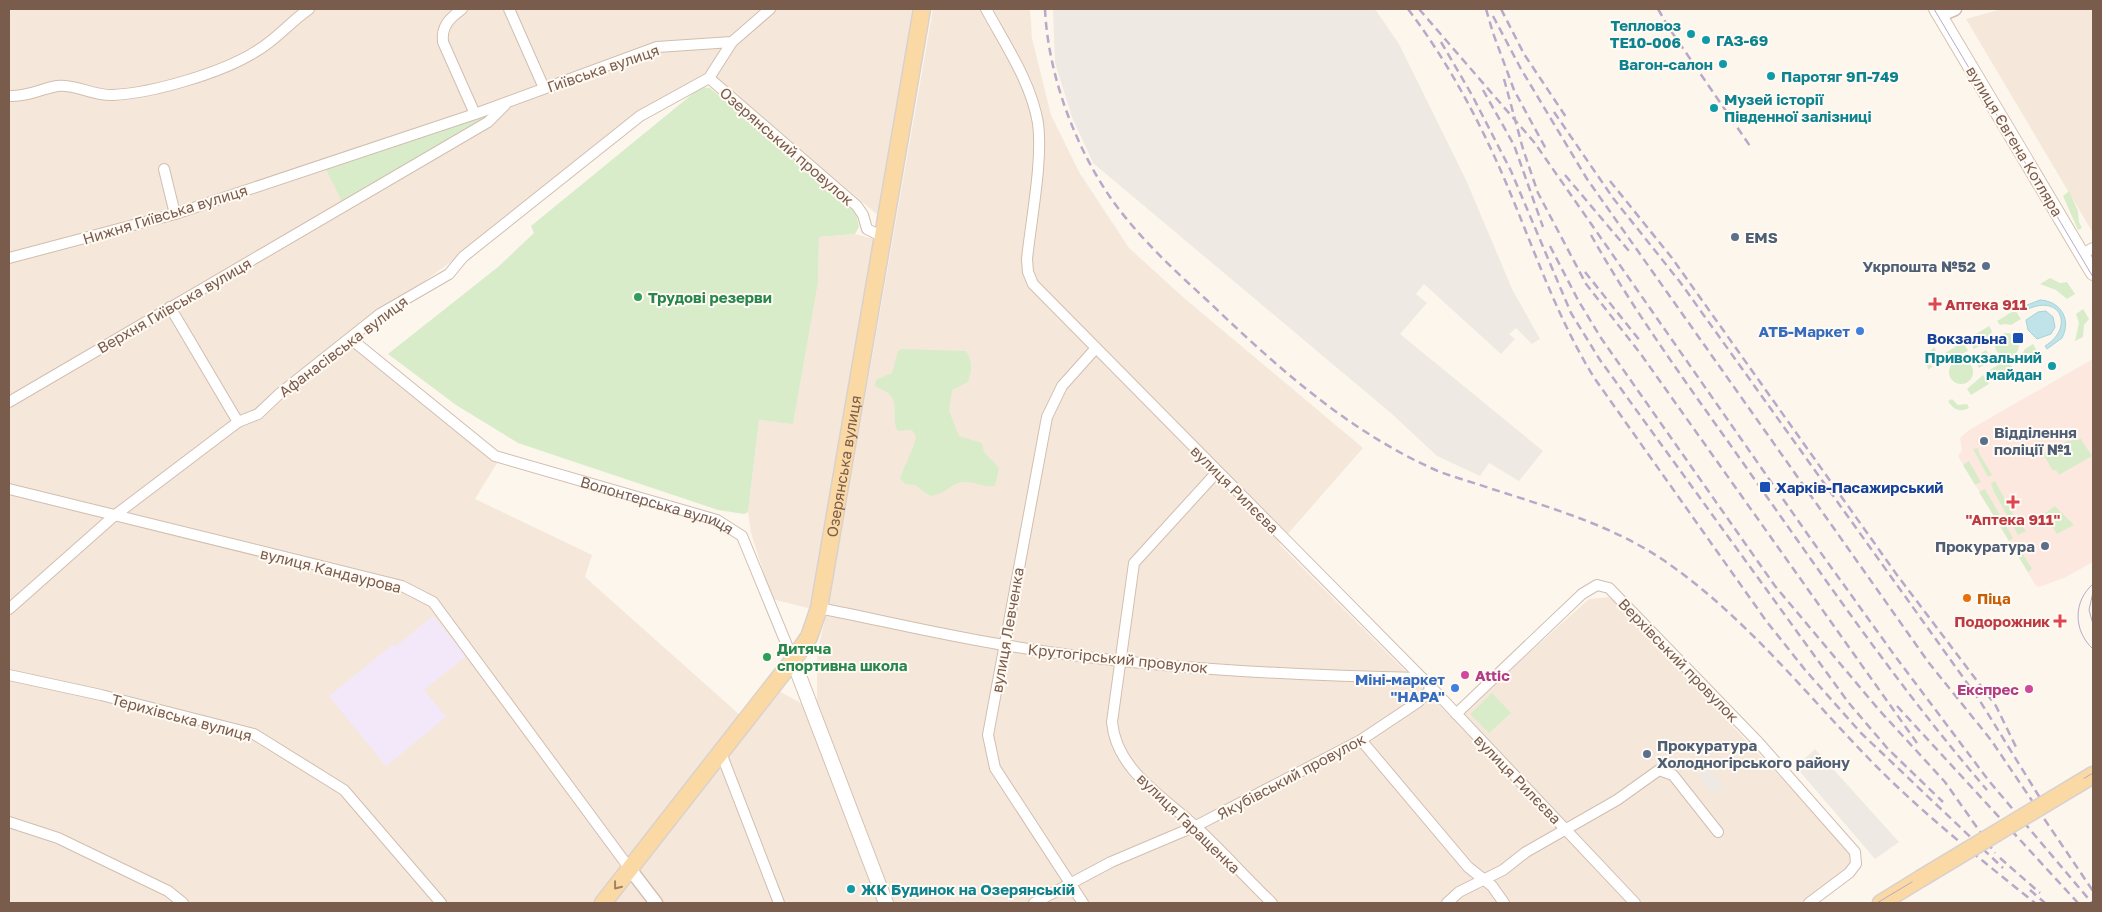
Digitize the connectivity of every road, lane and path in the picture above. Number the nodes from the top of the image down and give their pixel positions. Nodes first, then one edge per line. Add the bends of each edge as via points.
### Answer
1 (309, 9) edge
2 (462, 9) edge
3 (509, 9) edge
4 (770, 9) edge
5 (922, 9) edge
6 (986, 9) edge
7 (1955, 9) edge
8 (1939, 12) edge
9 (732, 42) junction
10 (709, 78) junction
11 (544, 88) junction
12 (9, 96) edge
13 (506, 103) junction
14 (475, 114) junction
15 (320, 165) joint
16 (164, 169) dead end
17 (341, 210) joint
18 (176, 214) junction
19 (881, 236) junction
20 (2088, 251) edge
21 (9, 258) edge
22 (2093, 273) edge
23 (170, 307) junction
24 (351, 339) junction
25 (1096, 348) junction
26 (9, 402) edge
27 (238, 422) junction
28 (1217, 472) junction
29 (9, 489) edge
30 (114, 516) junction
31 (9, 608) edge
32 (818, 608) junction
33 (1004, 645) junction
34 (793, 660) junction
35 (1120, 661) junction
36 (9, 675) edge
37 (1422, 678) junction
38 (1432, 688) junction
39 (1456, 714) junction
40 (1362, 740) junction
41 (721, 753) junction
42 (2093, 775) edge
43 (9, 822) edge
44 (1196, 826) junction
45 (1567, 830) junction
46 (1718, 832) dead end
47 (630, 869) junction
48 (1485, 880) junction
49 (1072, 884) junction
50 (183, 903) edge
51 (441, 903) edge
52 (604, 903) edge
53 (656, 903) edge
54 (779, 903) edge
55 (886, 903) edge
56 (1034, 903) edge
57 (1083, 903) edge
58 (1272, 903) edge
59 (1447, 903) edge
60 (1504, 903) edge
61 (1635, 903) edge
62 (1809, 903) edge
63 (1881, 903) edge

1 - 12 street via 254,53 200,76 111,95 64,86 34,94
2 - 14 street via 451,18 442,34
3 - 11 street
4 - 9 street
5 - 19 main road, Озерянська вулиця
6 - 25 street, вулиця Рилєєва via 1025,84 1038,122 1028,272 1033,284
7 - 8 street
8 - 20 main road, вулиця Євгена Котляра
9 - 10 street
9 - 11 street, Гиївська вулиця via 657,47
10 - 19 street, Озерянський провулок via 857,206 867,229
10 - 24 street, Афанасівська вулиця via 640,116 463,257 449,274 380,314
11 - 13 street, Гиївська вулиця
13 - 14 street, Гиївська вулиця
13 - 17 street, Гиївська вулиця via 488,122
14 - 15 street, Гиївська вулиця
15 - 18 street, Нижня Гиївська вулиця
16 - 18 street
17 - 23 street, Верхня Гиївська вулиця
18 - 21 street, Нижня Гиївська вулиця
19 - 32 main road, Озерянська вулиця
20 - 22 main road, вулиця Євгена Котляра
23 - 26 street, Верхня Гиївська вулиця
23 - 27 street
24 - 27 street, Афанасівська вулиця via 328,354 258,414
24 - 34 street, Волонтерська вулиця via 495,456 717,520 742,536
25 - 28 street, вулиця Рилєєва
25 - 33 street, вулиця Левченка via 1062,386 1047,417
27 - 30 street, Афанасівська вулиця
28 - 35 street, вулиця Гаращенка via 1134,563
28 - 37 street, вулиця Рилєєва
29 - 30 street, вулиця Кандаурова
30 - 31 street, Афанасівська вулиця
30 - 47 street, вулиця Кандаурова via 402,586 432,602
32 - 33 street, Крутогірський провулок
32 - 34 main road, Озерянська вулиця via 809,637
33 - 35 street, Крутогірський провулок
33 - 49 street, вулиця Левченка via 988,736 995,768
34 - 41 main road
34 - 55 main road
35 - 37 street, Крутогірський провулок via 1303,675
35 - 44 street, вулиця Гаращенка via 1113,738 1121,754 1147,785
36 - 51 street, Терихівська вулиця via 254,734 344,790
37 - 38 street, вулиця Рилєєва
38 - 39 street, вулиця Рилєєва
38 - 40 street, Якубівський провулок via 1418,702
39 - 45 street, вулиця Рилєєва
39 - 62 street, Верхівський провулок via 1582,594 1597,585 1608,588 1759,743 1855,852 1856,864 1849,873
40 - 44 street, Якубівський провулок
40 - 48 street via 1468,867
41 - 47 main road
41 - 54 street
42 - 63 main road, bridge
43 - 50 street via 58,838 168,891
44 - 49 street, Якубівський провулок via 1110,862
44 - 58 street, вулиця Гаращенка
45 - 46 street via 1659,770 1673,775
45 - 48 street via 1526,852
45 - 61 street, вулиця Рилєєва
47 -> 52 main road
47 - 53 street, вулиця Кандаурова
48 - 59 street via 1459,892
48 - 60 street
49 - 56 street, Якубівський провулок
49 - 57 street, вулиця Левченка

